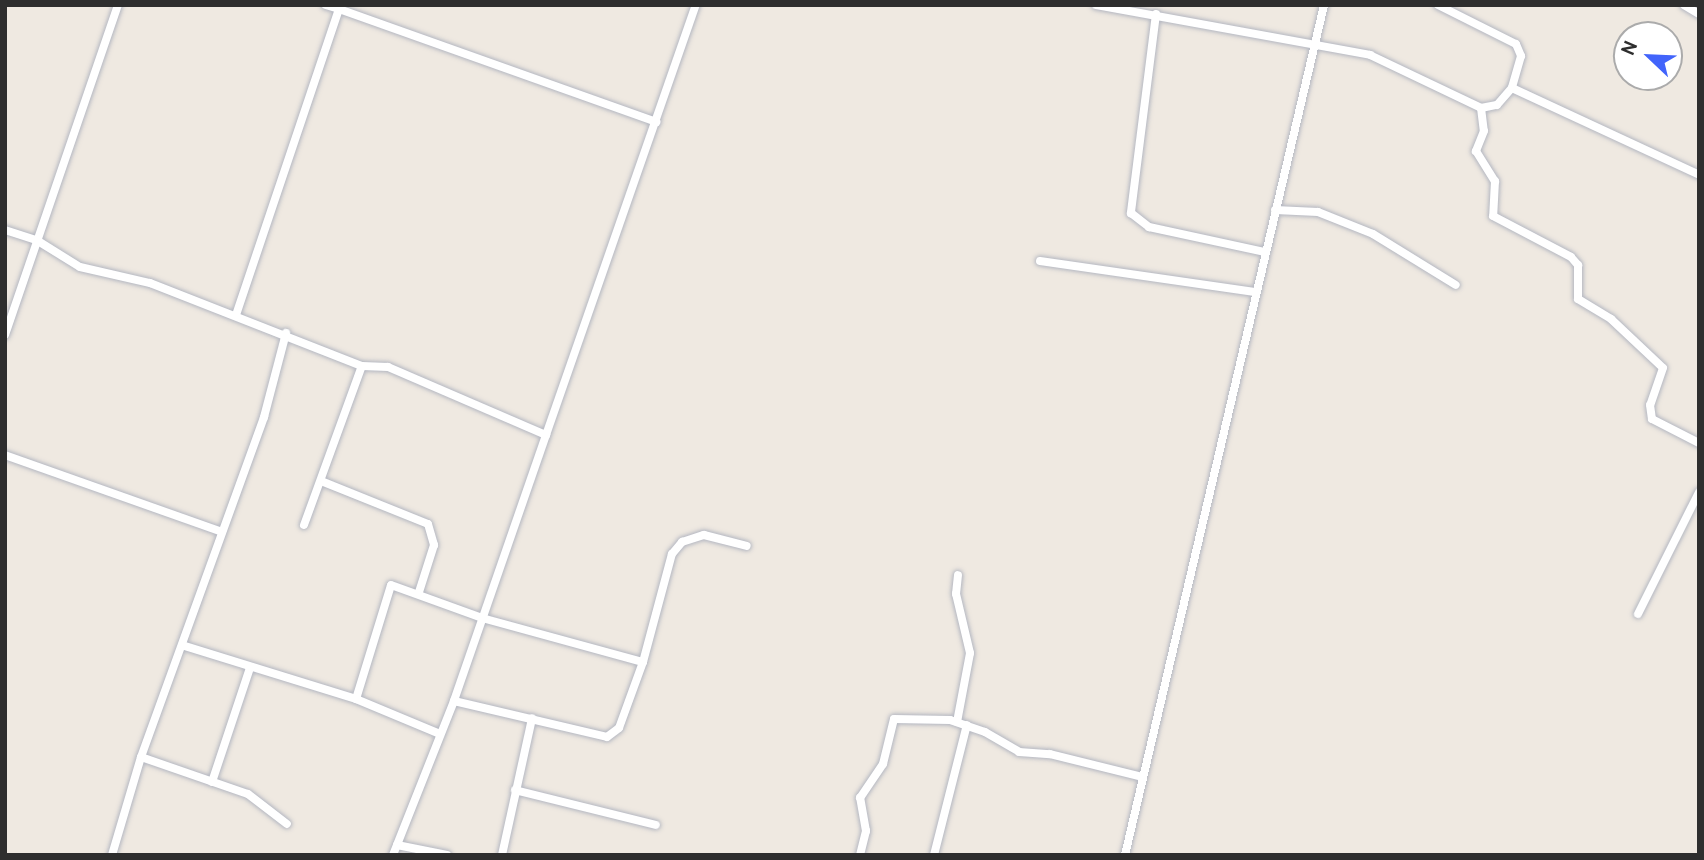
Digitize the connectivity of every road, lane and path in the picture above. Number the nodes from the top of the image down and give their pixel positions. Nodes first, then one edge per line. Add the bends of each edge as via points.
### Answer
1 (118, 5) edge
2 (326, 5) edge
3 (696, 5) edge
4 (1096, 5) edge
5 (1324, 5) edge
6 (1438, 5) edge
7 (1684, 5) edge
8 (340, 7) edge
9 (1156, 14) junction
10 (1699, 14) edge
11 (1314, 43) junction
12 (1512, 88) junction
13 (1481, 108) junction
14 (657, 122) junction
15 (1699, 175) edge
16 (1275, 210) junction
17 (5, 230) edge
18 (38, 241) junction
19 (1265, 252) junction
20 (1040, 261) dead end
21 (1456, 285) dead end
22 (1255, 292) junction
23 (236, 315) junction
24 (286, 333) junction
25 (5, 335) edge
26 (362, 366) junction
27 (546, 435) junction
28 (1699, 443) edge
29 (5, 455) edge
30 (321, 481) junction
31 (1699, 492) edge
32 (304, 525) dead end
33 (220, 531) junction
34 (747, 546) dead end
35 (958, 575) dead end
36 (419, 592) junction
37 (1638, 614) dead end
38 (482, 618) junction
39 (185, 646) junction
40 (643, 662) junction
41 (250, 668) junction
42 (356, 699) junction
43 (454, 701) junction
44 (533, 718) junction
45 (957, 722) junction
46 (967, 725) junction
47 (440, 734) junction
48 (141, 757) junction
49 (1142, 777) junction
50 (212, 782) junction
51 (515, 790) junction
52 (288, 824) dead end
53 (656, 825) dead end
54 (397, 845) junction
55 (112, 855) edge
56 (393, 855) edge
57 (446, 855) edge
58 (502, 855) edge
59 (860, 855) edge
60 (934, 855) edge
61 (1125, 855) edge

1 - 18 street
2 - 8 street
3 - 14 street
4 - 9 street
5 - 11 street
6 - 12 street via 1516,44 1521,56
7 - 10 street
8 - 14 street
8 - 23 street
9 - 11 street
9 - 19 street via 1131,214 1149,227
11 - 13 street via 1370,55
11 - 16 street
12 - 13 street via 1497,106
12 - 15 street
13 - 28 street via 1484,131 1476,152 1495,181 1493,216 1571,257 1578,265 1578,299 1611,319 1663,368 1650,405 1652,419
14 - 27 street
16 - 19 street
16 - 21 street via 1318,212 1373,234
17 - 18 street
18 - 23 street via 80,267 150,283
18 - 25 street
19 - 22 street
20 - 22 street
22 - 49 street
23 - 24 street
24 - 26 street
24 - 33 street via 264,417
26 - 27 street via 388,367
26 - 30 street
27 - 38 street
29 - 33 street
30 - 32 street
30 - 36 street via 428,524 433,545
31 - 37 street
33 - 39 street
34 - 40 street via 704,535 682,542 672,554
35 - 45 street via 956,594 970,653
36 - 38 street
36 - 42 street via 391,585
38 - 40 street
38 - 43 street
39 - 41 street
39 - 48 street
40 - 44 street via 614,735
41 - 42 street
41 - 50 street
42 - 47 street
43 - 44 street
43 - 47 street
44 - 51 street
45 - 46 street
45 - 59 street via 935,717 891,720 883,764 860,798 866,831
46 - 49 street via 1018,752 1049,754
46 - 60 street
47 - 54 street
48 - 50 street
48 - 55 street
49 - 61 street
50 - 52 street via 248,794
51 - 53 street
51 - 58 street
54 - 56 street
54 - 57 street

